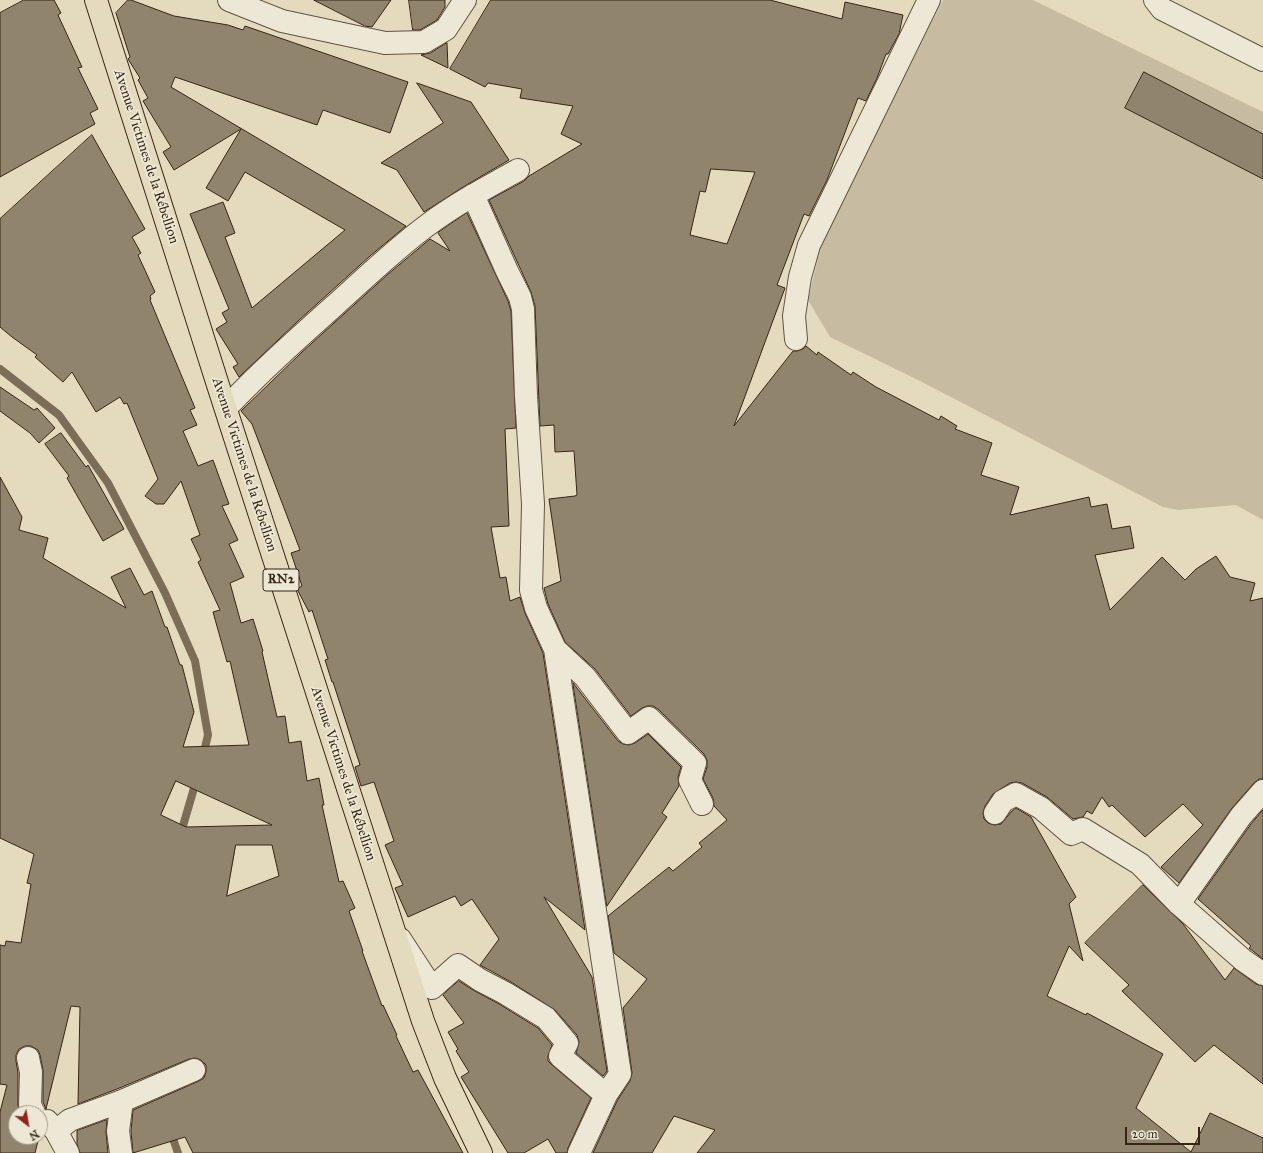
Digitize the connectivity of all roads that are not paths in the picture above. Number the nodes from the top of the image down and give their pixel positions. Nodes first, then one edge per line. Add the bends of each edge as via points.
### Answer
1 (96, 0) edge
2 (229, 0) edge
3 (465, 0) edge
4 (929, 0) edge
5 (1155, 0) edge
6 (1263, 60) edge
7 (518, 170) dead end
8 (472, 195) junction
9 (796, 339) dead end
10 (226, 408) junction
11 (555, 649) junction
12 (1263, 791) edge
13 (702, 804) dead end
14 (995, 813) dead end
15 (1179, 904) junction
16 (394, 930) junction
17 (1263, 974) edge
18 (28, 1058) dead end
19 (194, 1070) dead end
20 (606, 1095) junction
21 (122, 1101) junction
22 (30, 1105) edge
23 (48, 1125) edge
24 (68, 1153) edge
25 (121, 1153) edge
26 (481, 1153) edge
27 (579, 1153) edge

1 - 10 highway, Avenue Victimes de la Rébellion / RN2
2 - 3 street via 282,21 385,43 424,42 446,29
4 - 9 street via 809,244 800,277 794,316
5 - 6 street via 1162,9
7 - 8 street
8 - 10 street via 426,226 392,254
8 - 11 street via 523,308 533,504 531,590 536,608
10 - 16 highway, Avenue Victimes de la Rébellion / RN2
11 - 13 street via 586,677 628,733 649,718 695,763 690,780
11 - 20 street via 620,1074
12 - 15 street via 1241,816
14 - 15 street via 1003,801 1016,794 1041,808 1071,834 1083,829 1140,864
15 - 17 street via 1243,960
16 - 20 street via 432,988 458,965 546,1018 567,1043 560,1056
16 - 26 highway, Avenue Victimes de la Rébellion / RN2 via 423,1021 445,1078
18 - 22 street via 31,1072
19 - 21 street
20 - 27 street
21 - 23 street via 70,1120
21 - 25 street via 118,1131
23 - 24 street

